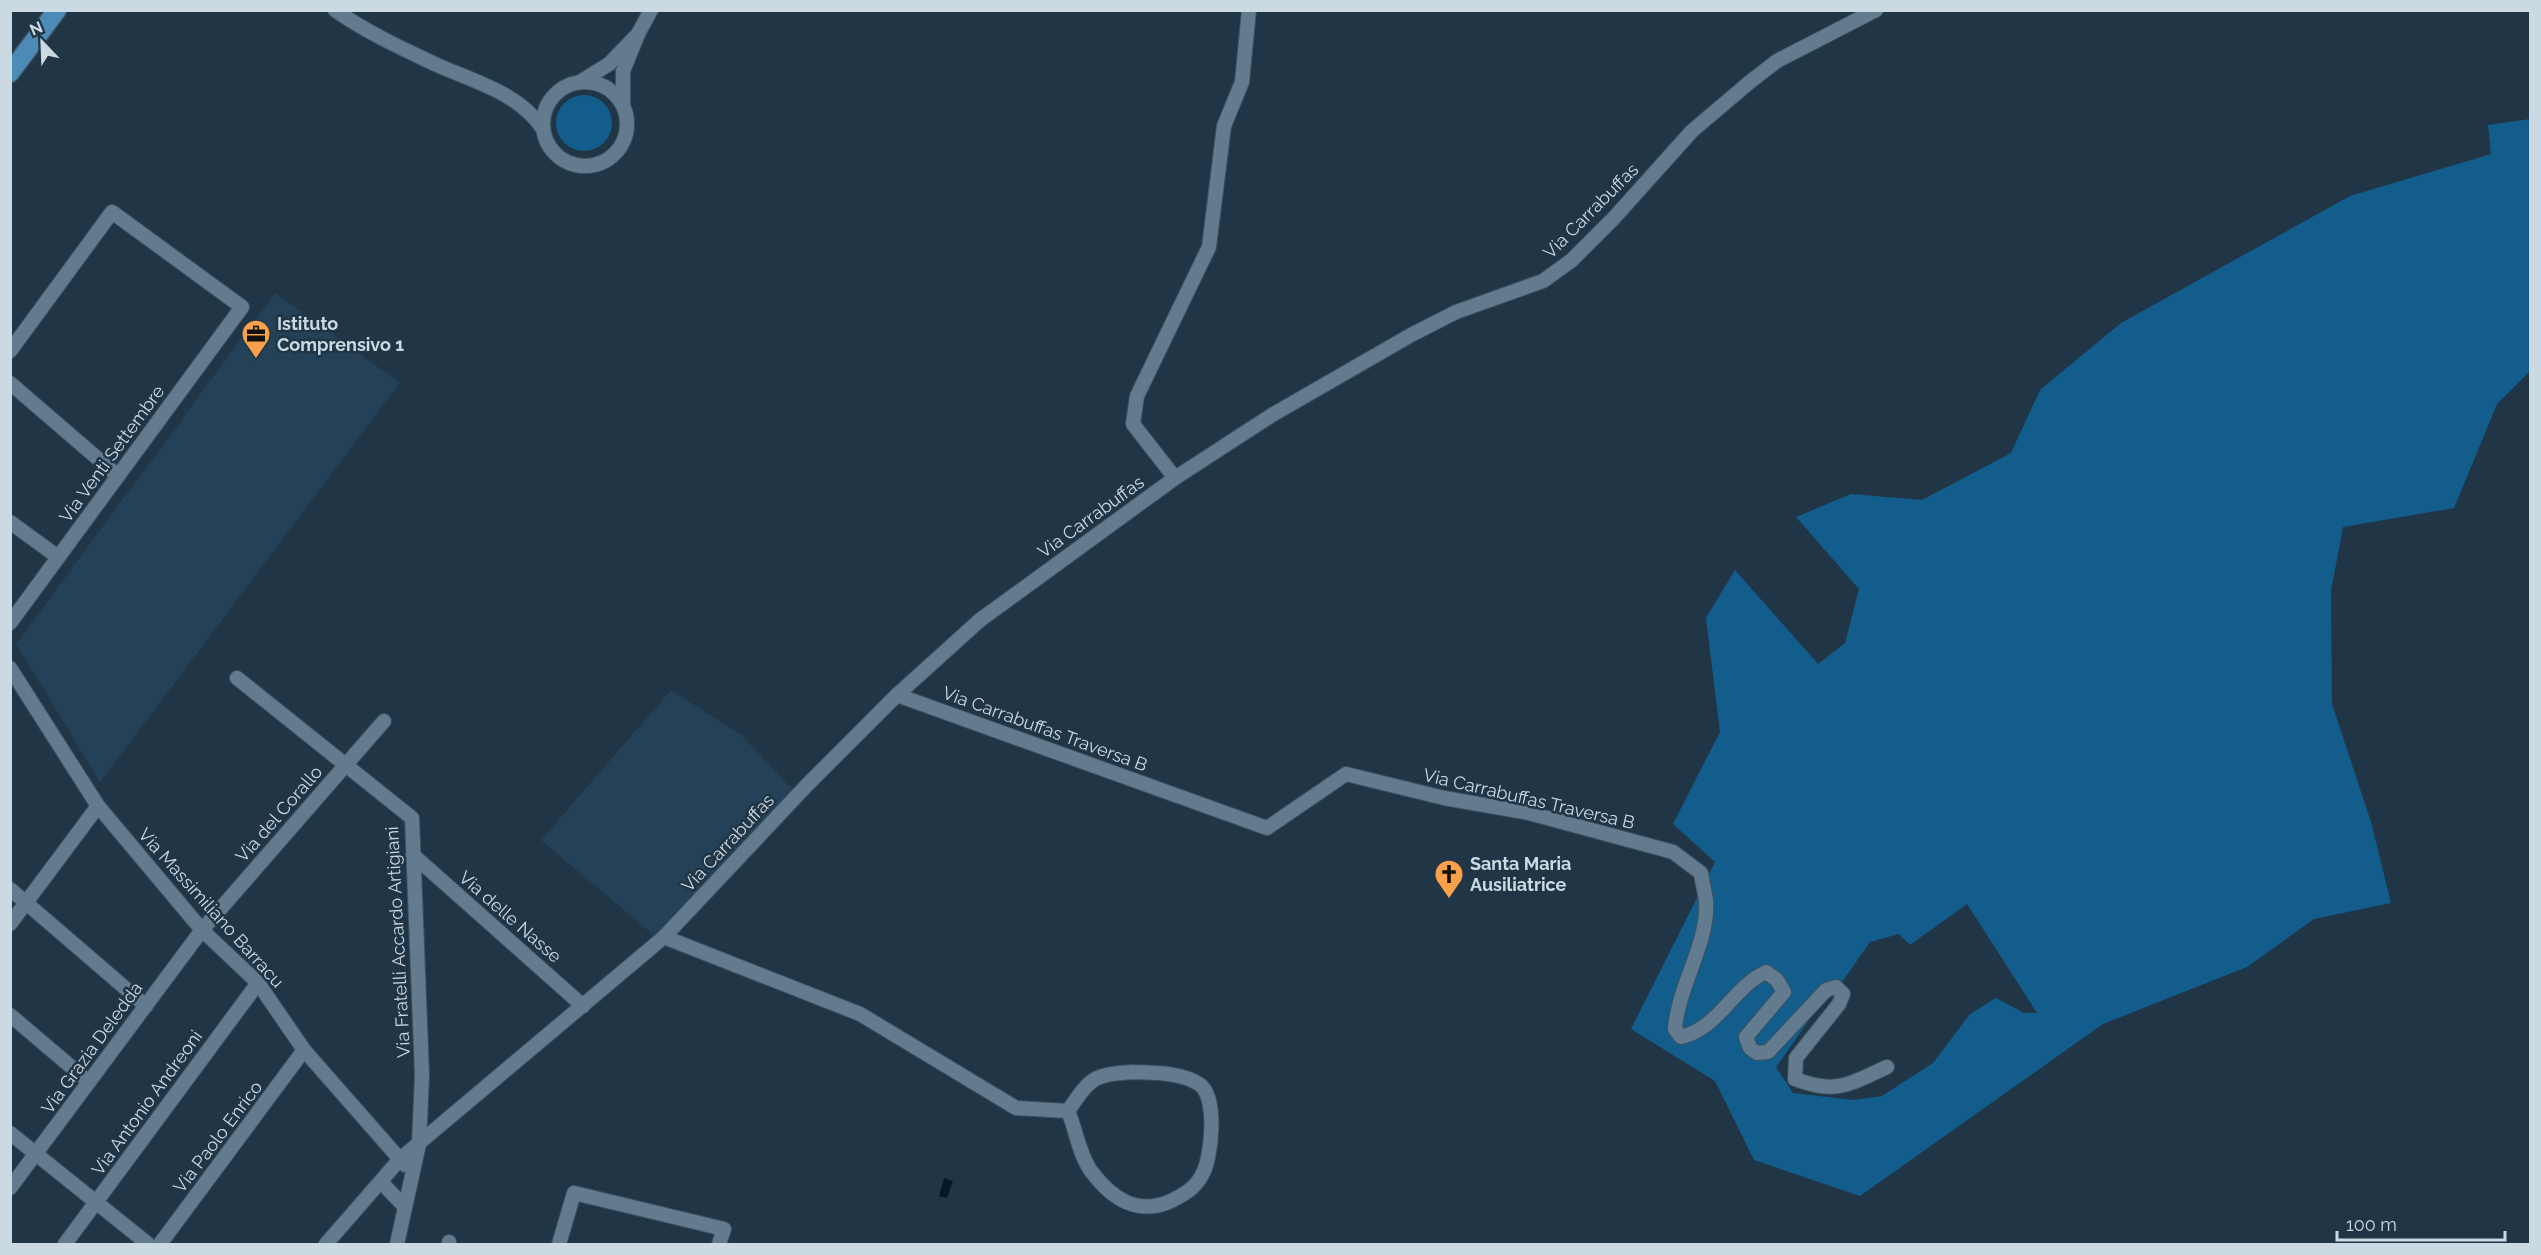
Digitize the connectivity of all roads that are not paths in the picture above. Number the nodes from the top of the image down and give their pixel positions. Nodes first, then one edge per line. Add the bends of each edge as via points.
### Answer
1 (57, 10) edge
2 (335, 10) edge
3 (651, 10) edge
4 (1249, 10) edge
5 (1876, 10) edge
6 (638, 34) junction
7 (10, 73) edge
8 (578, 83) junction
9 (549, 101) junction
10 (623, 105) junction
11 (527, 109) junction
12 (543, 129) junction
13 (10, 351) edge
14 (10, 383) edge
15 (118, 477) junction
16 (1175, 478) junction
17 (10, 522) edge
18 (58, 557) junction
19 (10, 623) edge
20 (10, 668) edge
21 (237, 678) dead end
22 (897, 695) junction
23 (384, 722) dead end
24 (346, 764) junction
25 (98, 806) junction
26 (413, 855) junction
27 (10, 889) edge
28 (26, 903) junction
29 (10, 924) edge
30 (202, 930) junction
31 (664, 937) junction
32 (258, 983) junction
33 (146, 1006) junction
34 (583, 1006) junction
35 (10, 1015) edge
36 (304, 1050) junction
37 (1887, 1067) dead end
38 (89, 1082) junction
39 (1068, 1112) junction
40 (10, 1133) edge
41 (418, 1144) junction
42 (36, 1154) junction
43 (400, 1159) junction
44 (412, 1173) junction
45 (381, 1182) junction
46 (10, 1188) edge
47 (97, 1201) junction
48 (404, 1206) junction
49 (65, 1245) edge
50 (148, 1245) edge
51 (160, 1245) edge
52 (326, 1245) edge
53 (397, 1245) edge
54 (559, 1245) edge
55 (719, 1245) edge

1 - 7 main road
2 - 11 street
3 - 6 street
4 - 16 street via 1242,82 1224,126 1209,247 1137,396 1133,424
5 - 16 street, Via Carrabuffas via 1777,61 1750,81 1692,131 1572,260 1543,281 1482,301 1411,334 1272,415
6 - 8 street via 609,64
6 - 10 street via 623,71
8 - 9 street via 558,91
8 - 10 street via 600,84
9 - 11 street
9 - 12 street
10 - 12 street via 627,126 621,146 596,165 568,163 555,154
11 - 12 street
13 - 15 street, Via Venti Settembre via 112,212 242,307
14 - 15 street
15 - 18 street, Via Venti Settembre
16 - 22 street, Via Carrabuffas via 980,620
17 - 18 street
18 - 19 street, Via Venti Settembre
20 - 25 street, Via Massimiliano Barracu
21 - 24 street, Via Fratelli Accardo Artigiani
22 - 31 street, Via Carrabuffas
22 - 37 street, Via Carrabuffas Traversa B via 1267,828 1346,774 1444,798 1529,813 1673,852 1701,873 1706,902 1703,927 1676,1007 1675,1029 1681,1037 1706,1025 1753,977 1766,972 1784,992 1746,1037 1750,1048 1757,1053 1768,1052 1826,990 1836,987 1843,994 1839,1004 1796,1058 1795,1079 1819,1088 1846,1086
23 - 24 street, Via del Corallo
24 - 26 street, Via Fratelli Accardo Artigiani via 412,818
24 - 30 street, Via del Corallo
25 - 28 street
25 - 30 street, Via Massimiliano Barracu
26 - 34 street, Via delle Nasse
26 - 41 street, Via Fratelli Accardo Artigiani via 422,1075
27 - 28 street
28 - 29 street
28 - 33 street
30 - 32 street, Via Massimiliano Barracu
30 - 33 street, Via Grazia Deledda
31 - 34 street, Via Carrabuffas
31 - 39 street via 860,1014 1016,1108
32 - 36 street, Via Massimiliano Barracu
32 - 47 street, Via Antonio Andreoni
33 - 38 street, Via Grazia Deledda
34 - 41 street, Via Carrabuffas
35 - 38 street
36 - 43 street, Via Massimiliano Barracu
36 - 51 street, Via Paolo Enrico
38 - 42 street, Via Grazia Deledda
39 - 39 street via 1090,1170 1116,1199 1134,1207 1159,1206 1188,1193 1203,1174 1211,1111 1209,1095 1200,1084 1167,1073 1109,1073 1094,1078
40 - 42 street
41 - 43 street, Via Carrabuffas
41 - 44 street, Via Fratelli Accardo Artigiani
42 - 46 street, Via Grazia Deledda
42 - 47 street
43 - 44 street, Via Massimiliano Barracu
43 - 45 street, Via Carrabuffas
44 - 48 street, Via Fratelli Accardo Artigiani
45 - 48 street
45 - 52 street
47 - 49 street, Via Antonio Andreoni
47 - 50 street
48 - 53 street, Via Fratelli Accardo Artigiani
54 - 55 street via 574,1193 724,1229

